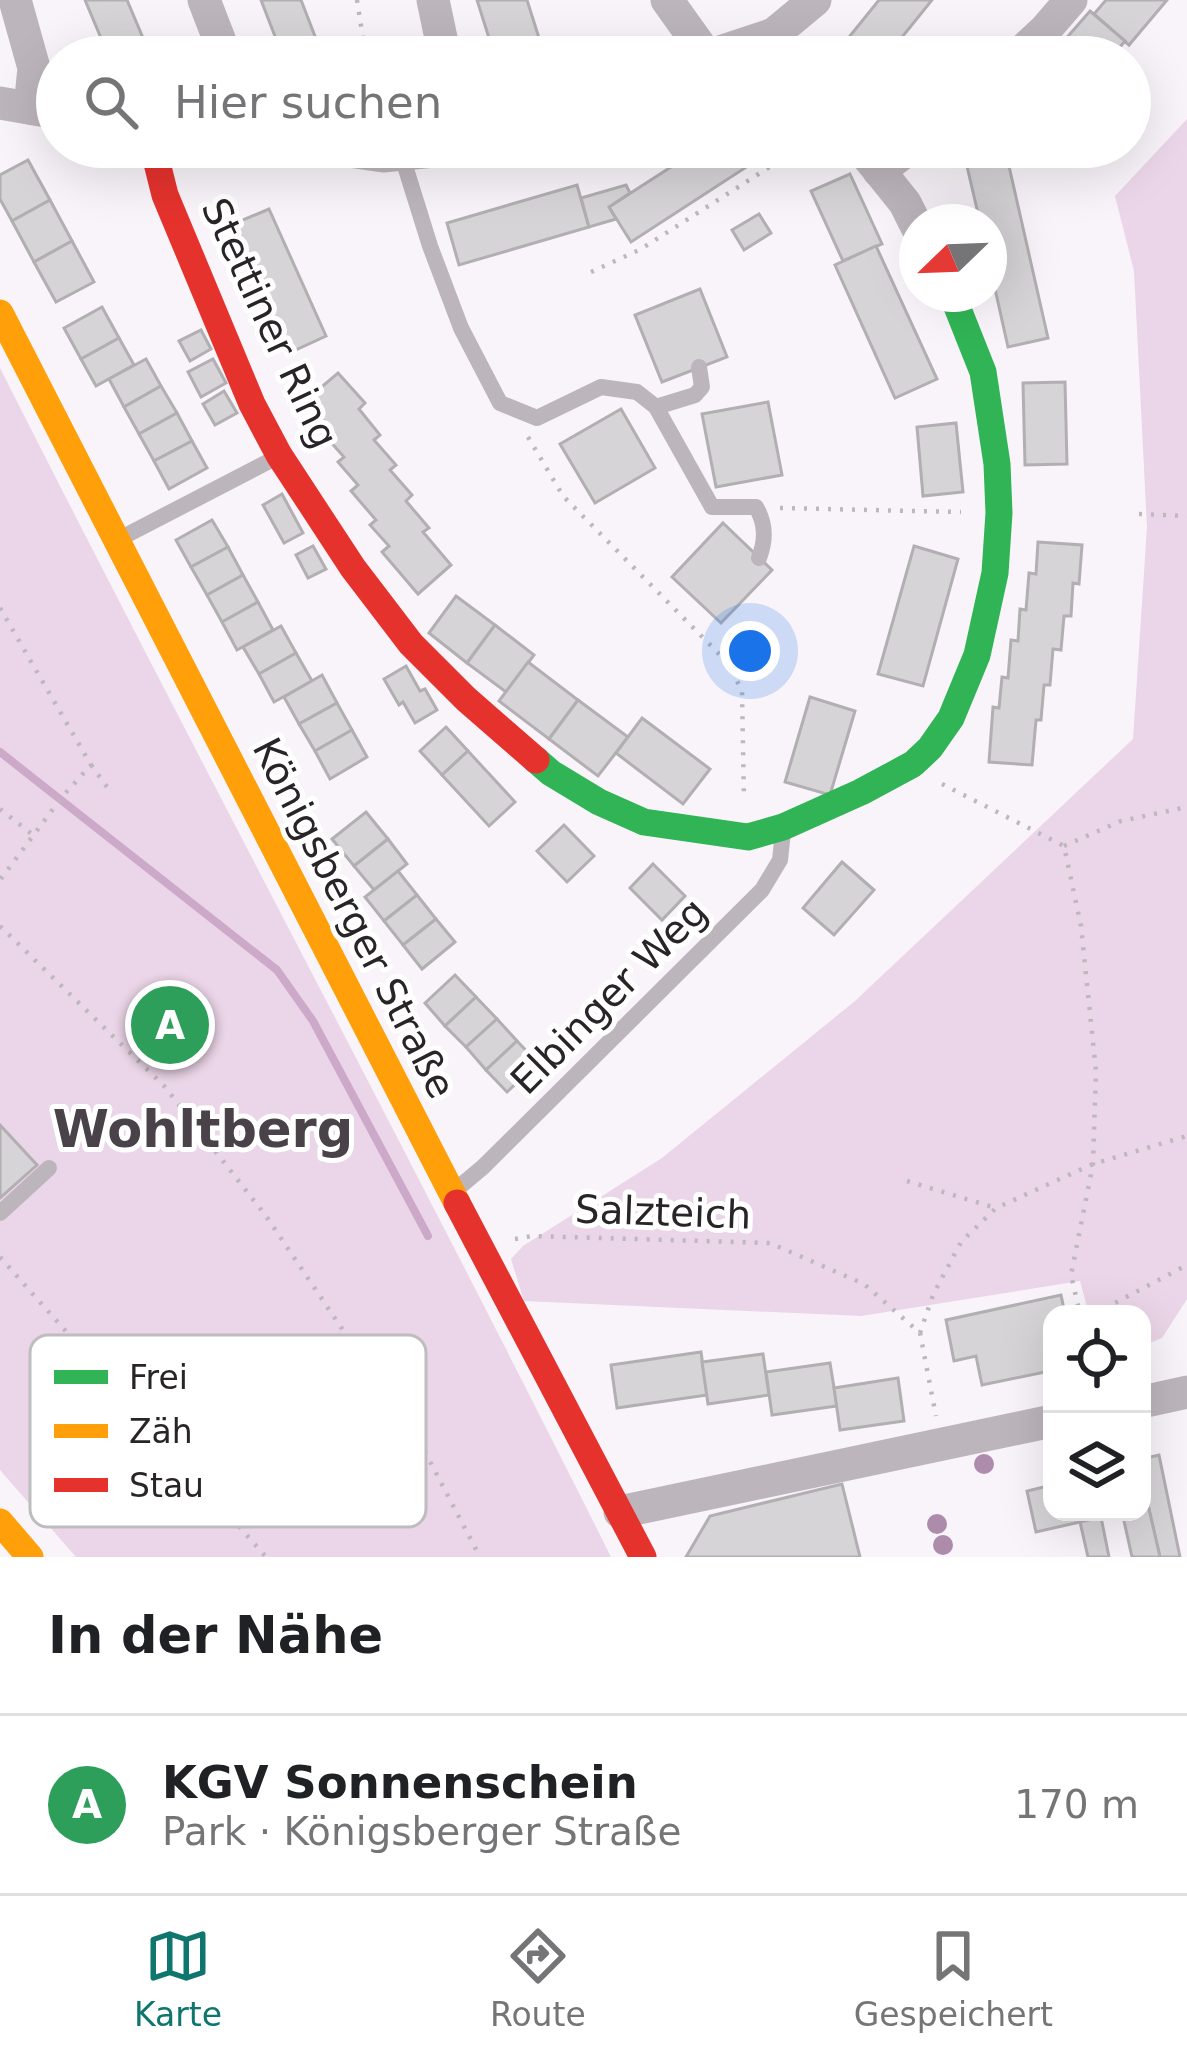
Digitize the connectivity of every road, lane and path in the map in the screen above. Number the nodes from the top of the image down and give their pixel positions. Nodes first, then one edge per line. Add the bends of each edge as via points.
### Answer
1 (15, 0) edge
2 (204, 0) edge
3 (357, 0) edge
4 (433, 0) edge
5 (667, 0) edge
6 (815, 0) edge
7 (1071, 0) edge
8 (218, 36) edge
9 (363, 36) edge
10 (441, 36) edge
11 (692, 36) edge
12 (790, 36) edge
13 (1039, 36) edge
14 (29, 108) edge
15 (158, 168) edge
16 (406, 168) edge
17 (768, 168) edge
18 (877, 168) edge
19 (906, 204) edge
20 (591, 272) dead end
21 (959, 312) edge
22 (0, 313) edge
23 (699, 367) dead end
24 (656, 407) junction
25 (527, 436) dead end
26 (280, 455) junction
27 (785, 508) dead end
28 (999, 513) junction
29 (1139, 514) dead end
30 (1187, 516) edge
31 (116, 541) junction
32 (759, 558) dead end
33 (0, 608) edge
34 (913, 764) junction
35 (91, 765) junction
36 (110, 791) dead end
37 (1187, 807) edge
38 (0, 809) edge
39 (783, 827) junction
40 (33, 835) junction
41 (748, 837) junction
42 (1064, 846) junction
43 (0, 880) edge
44 (0, 926) edge
45 (1187, 1136) edge
46 (1093, 1164) junction
47 (49, 1168) dead end
48 (907, 1181) dead end
49 (452, 1194) junction
50 (996, 1208) junction
51 (0, 1213) edge
52 (484, 1256) junction
53 (0, 1257) edge
54 (1187, 1265) edge
55 (1078, 1305) edge
56 (1111, 1305) edge
57 (920, 1334) junction
58 (69, 1335) edge
59 (346, 1335) edge
60 (1187, 1392) edge
61 (1151, 1400) edge
62 (1043, 1423) edge
63 (942, 1445) junction
64 (426, 1454) edge
65 (620, 1512) junction
66 (0, 1522) edge
67 (239, 1527) edge
68 (30, 1557) edge
69 (266, 1557) edge
70 (480, 1557) edge
71 (643, 1557) edge

1 - 14 street via 34,68
2 - 8 street
3 - 9 path
4 - 10 street
5 - 11 street
6 - 12 street
7 - 13 street
15 - 26 street, Stettiner Ring via 221,333
16 - 24 lane via 460,328 500,403 537,418 601,387 637,392
17 - 20 path
18 - 19 street
21 - 28 street, Stettiner Ring via 983,372
22 - 31 street, Königsberger Straße
23 - 24 lane via 695,395
24 - 32 lane via 712,507 756,507 763,519
25 - 41 path via 563,496 730,665 742,692
26 - 31 lane
26 - 41 street, Stettiner Ring via 411,644 551,773 644,822
27 - 28 path
28 - 34 street, Stettiner Ring via 977,655 951,718
29 - 30 path
31 - 49 street, Königsberger Straße
33 - 35 path
34 - 39 street, Stettiner Ring
34 - 42 path
35 - 36 path
35 - 40 path
37 - 42 path via 1121,821
38 - 40 path
39 - 41 street, Stettiner Ring
39 - 49 lane, Elbinger Weg via 780,860 762,890
40 - 43 path
42 - 46 path via 1096,1071
44 - 59 path via 165,1087
45 - 46 path
46 - 50 path
46 - 55 path via 1071,1275
47 - 51 lane
48 - 50 path
49 - 52 street, Königsberger Straße
50 - 57 path via 961,1243
52 - 57 path, Salzteich via 532,1235 770,1243 864,1284
52 - 65 street, Königsberger Straße
53 - 58 path
54 - 56 path
57 - 63 path
60 - 61 street
62 - 63 street
63 - 65 street
64 - 70 path
65 - 71 street, Königsberger Straße
66 - 68 street
67 - 69 path

